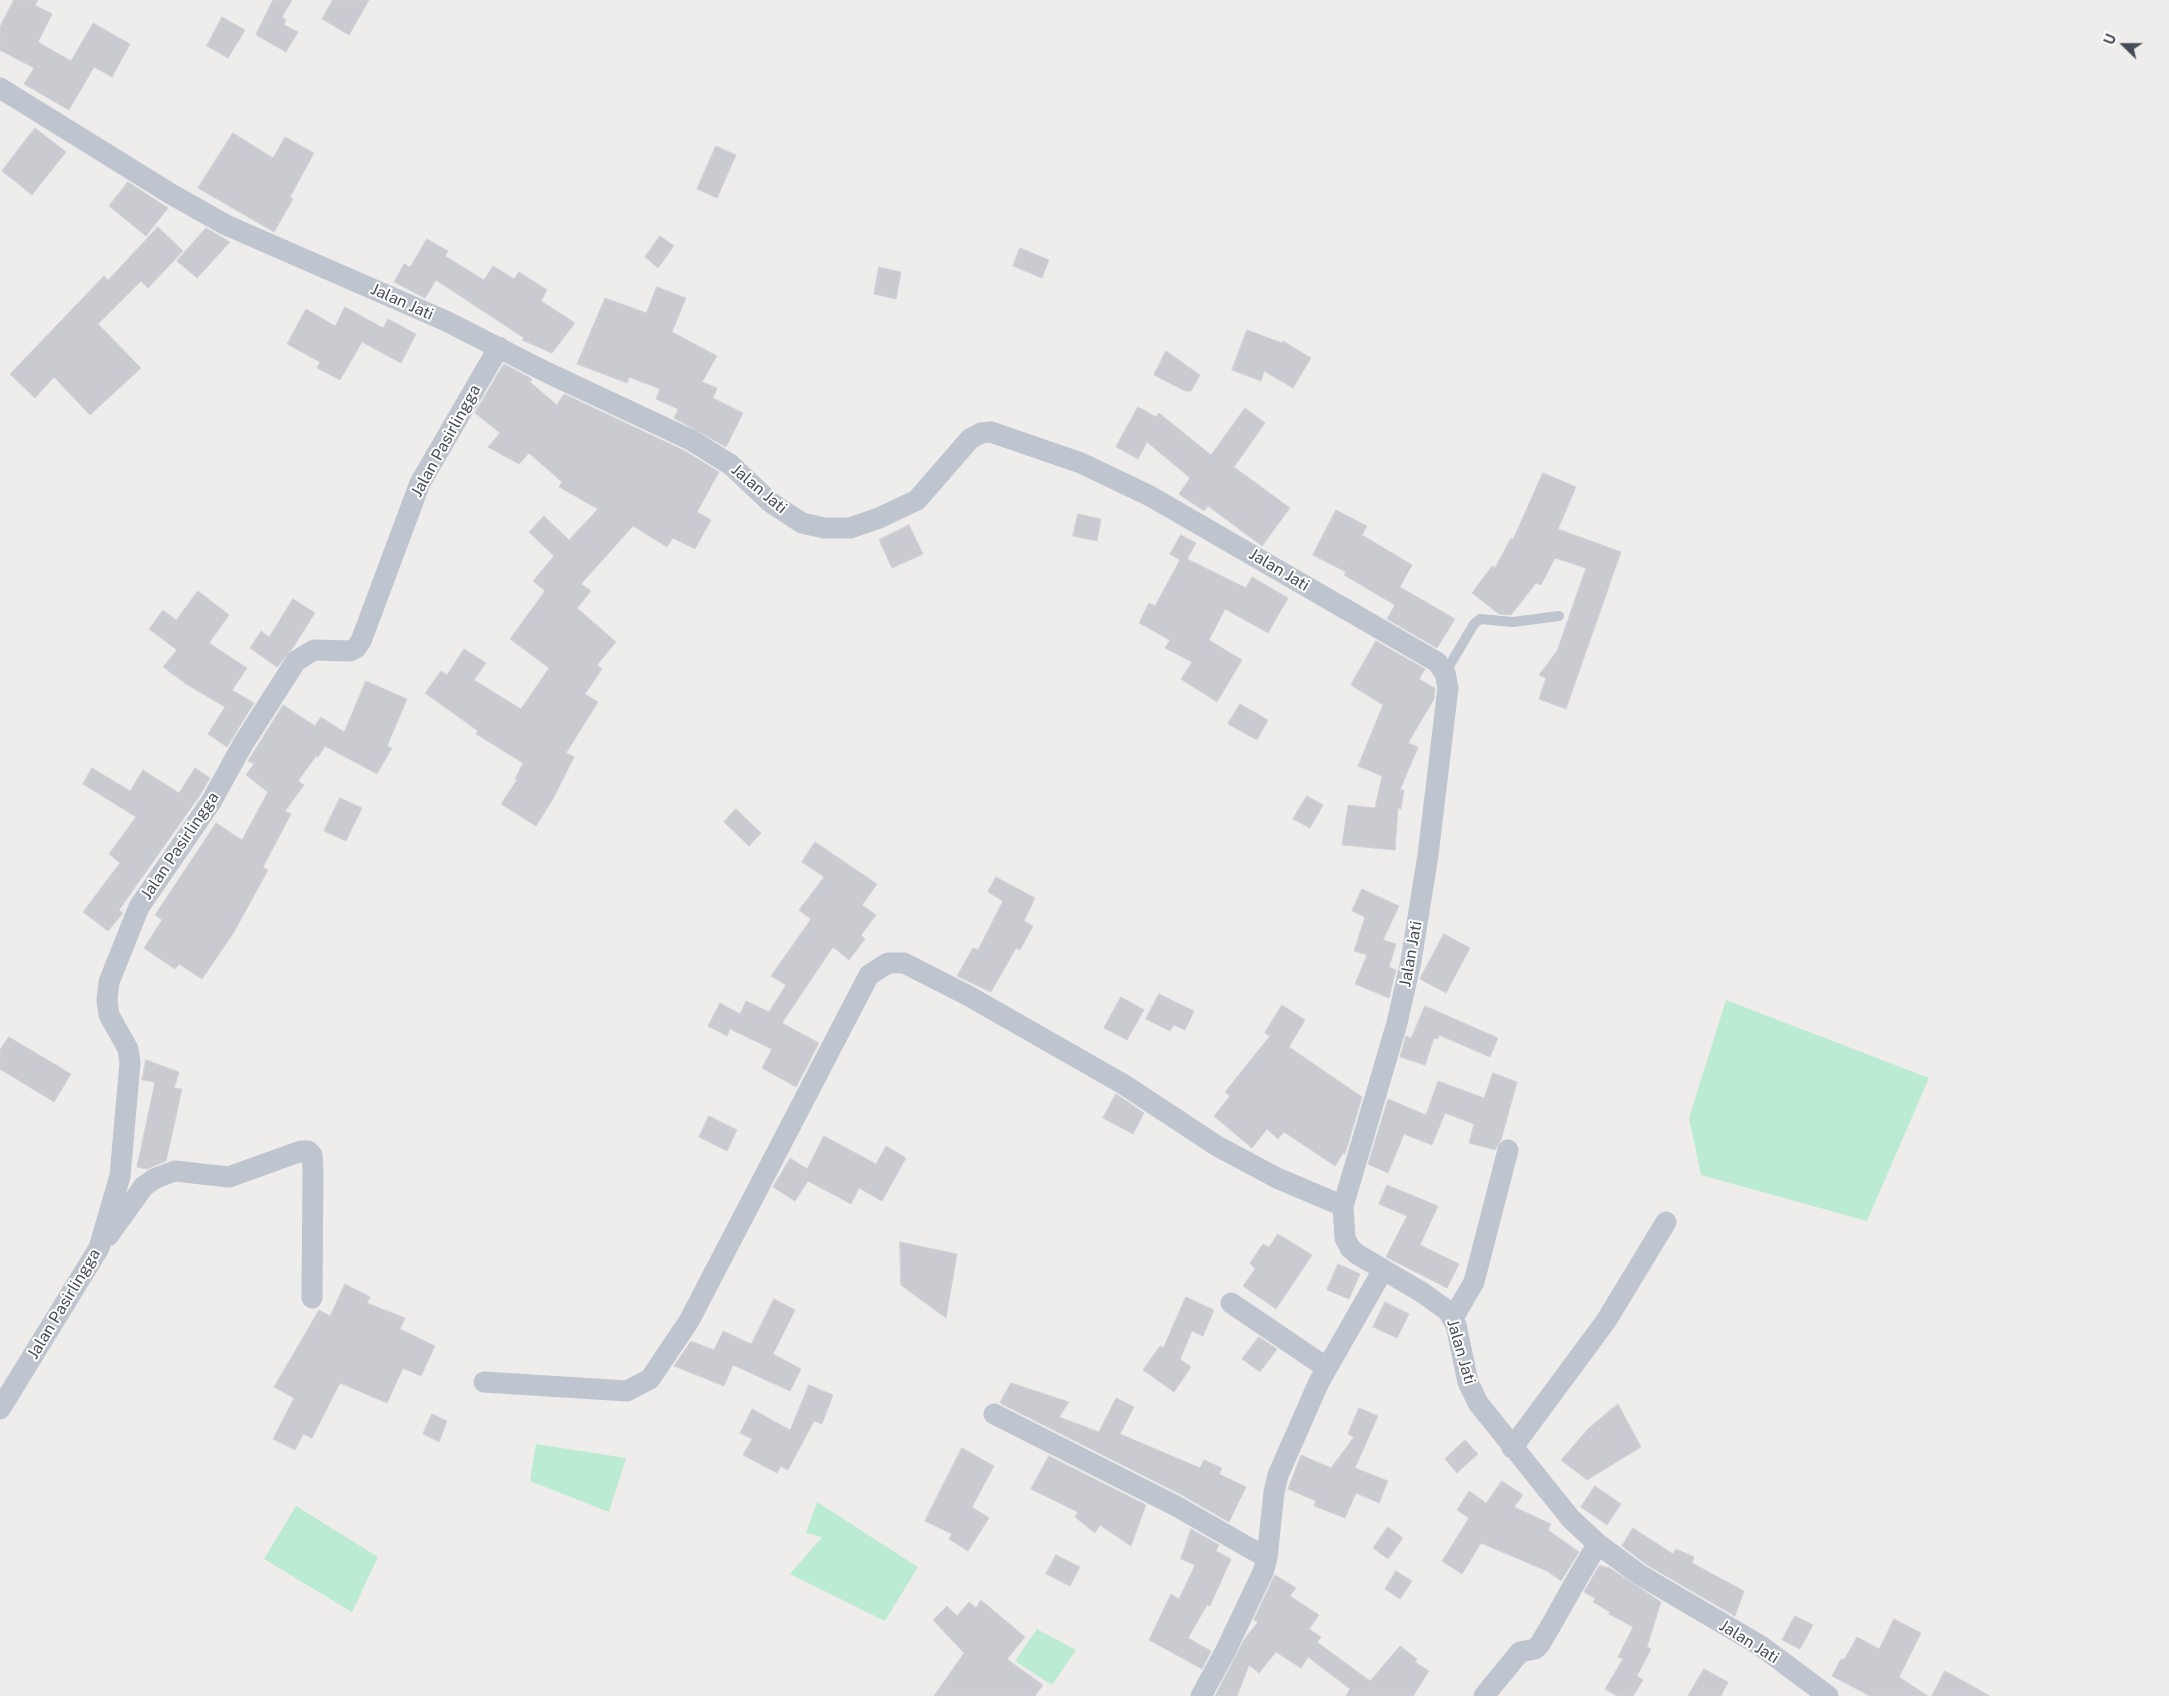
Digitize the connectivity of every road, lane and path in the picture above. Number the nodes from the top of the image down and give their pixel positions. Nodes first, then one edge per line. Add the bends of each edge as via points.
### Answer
1 (0, 88) edge
2 (499, 347) junction
3 (1559, 616) dead end
4 (1445, 673) junction
5 (1508, 1150) dead end
6 (1344, 1206) junction
7 (1666, 1222) dead end
8 (99, 1248) junction
9 (1383, 1270) junction
10 (312, 1298) dead end
11 (1231, 1303) dead end
12 (1453, 1318) junction
13 (1327, 1368) junction
14 (484, 1382) dead end
15 (0, 1409) edge
16 (994, 1414) dead end
17 (1512, 1448) junction
18 (1598, 1544) junction
19 (1267, 1558) junction
20 (1201, 1696) edge
21 (1484, 1696) edge
22 (1828, 1696) edge

1 - 2 street, Jalan Jati via 226,225
2 - 4 street, Jalan Jati via 691,440 731,465 770,502 802,523 824,528 850,528 917,500 970,439 992,432 1080,463 1158,500 1437,662
2 - 8 street, Jalan Pasirlingga via 420,483 361,641 350,651 314,650 296,661 243,744 211,802 138,907 109,982 109,1014 128,1049 130,1063 120,1176
3 - 4 lane via 1513,622 1480,619
4 - 6 street, Jalan Jati via 1448,688 1440,763 1411,961 1397,1023
5 - 12 street via 1474,1282
6 - 9 street, Jalan Jati via 1345,1238 1350,1248
6 - 14 street via 1277,1178 1217,1146 1122,1084 967,995 904,963 888,962 869,975 689,1321 650,1379 628,1392
7 - 17 street via 1606,1321
8 - 10 street via 144,1186 156,1178 174,1172 229,1177 308,1151 312,1155 313,1171
8 - 15 street, Jalan Pasirlingga
9 - 12 street, Jalan Jati via 1423,1293
9 - 13 street
11 - 13 street
12 - 17 street, Jalan Jati via 1474,1396
13 - 19 street via 1278,1475
16 - 19 street via 1176,1506
17 - 18 street, Jalan Jati via 1571,1519
18 - 21 street via 1573,1582 1540,1644 1535,1649 1520,1652
18 - 22 street, Jalan Jati via 1640,1575 1761,1646
19 - 20 street via 1225,1652

